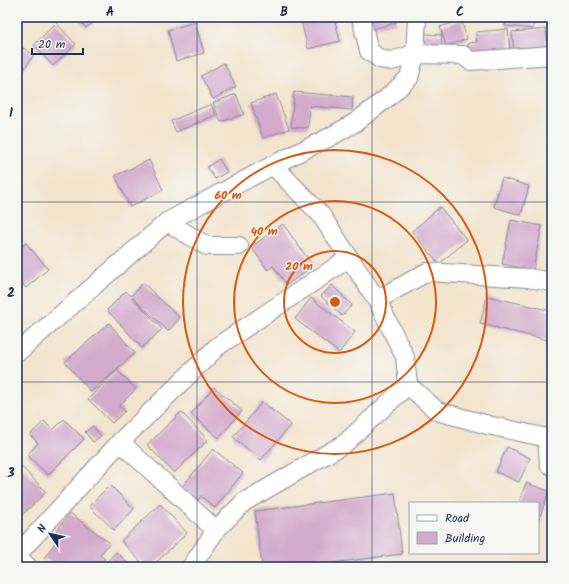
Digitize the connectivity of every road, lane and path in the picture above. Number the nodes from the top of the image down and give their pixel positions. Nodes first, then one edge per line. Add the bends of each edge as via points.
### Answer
1 (361, 17) edge
2 (417, 17) edge
3 (415, 54) junction
4 (552, 56) edge
5 (273, 165) junction
6 (167, 222) junction
7 (239, 246) dead end
8 (349, 258) junction
9 (552, 282) edge
10 (376, 300) junction
11 (17, 353) edge
12 (408, 386) junction
13 (549, 436) edge
14 (120, 442) junction
15 (552, 466) edge
16 (216, 530) junction
17 (17, 556) edge
18 (28, 567) edge
19 (191, 567) edge

1 - 3 street via 369,51 380,60 391,61
2 - 3 street
3 - 4 street via 463,55 470,61
3 - 5 street via 409,78 374,108 333,135
5 - 6 street
5 - 8 street via 321,215
6 - 7 street via 207,246
6 - 11 street
8 - 10 street
8 - 14 street via 218,346
9 - 10 street via 528,278 427,272
10 - 12 street via 405,357
12 - 13 street via 437,411 488,425
12 - 16 street via 344,444 244,502
13 - 15 street via 549,464
14 - 16 street
14 - 17 street
16 - 19 street
17 - 18 street

